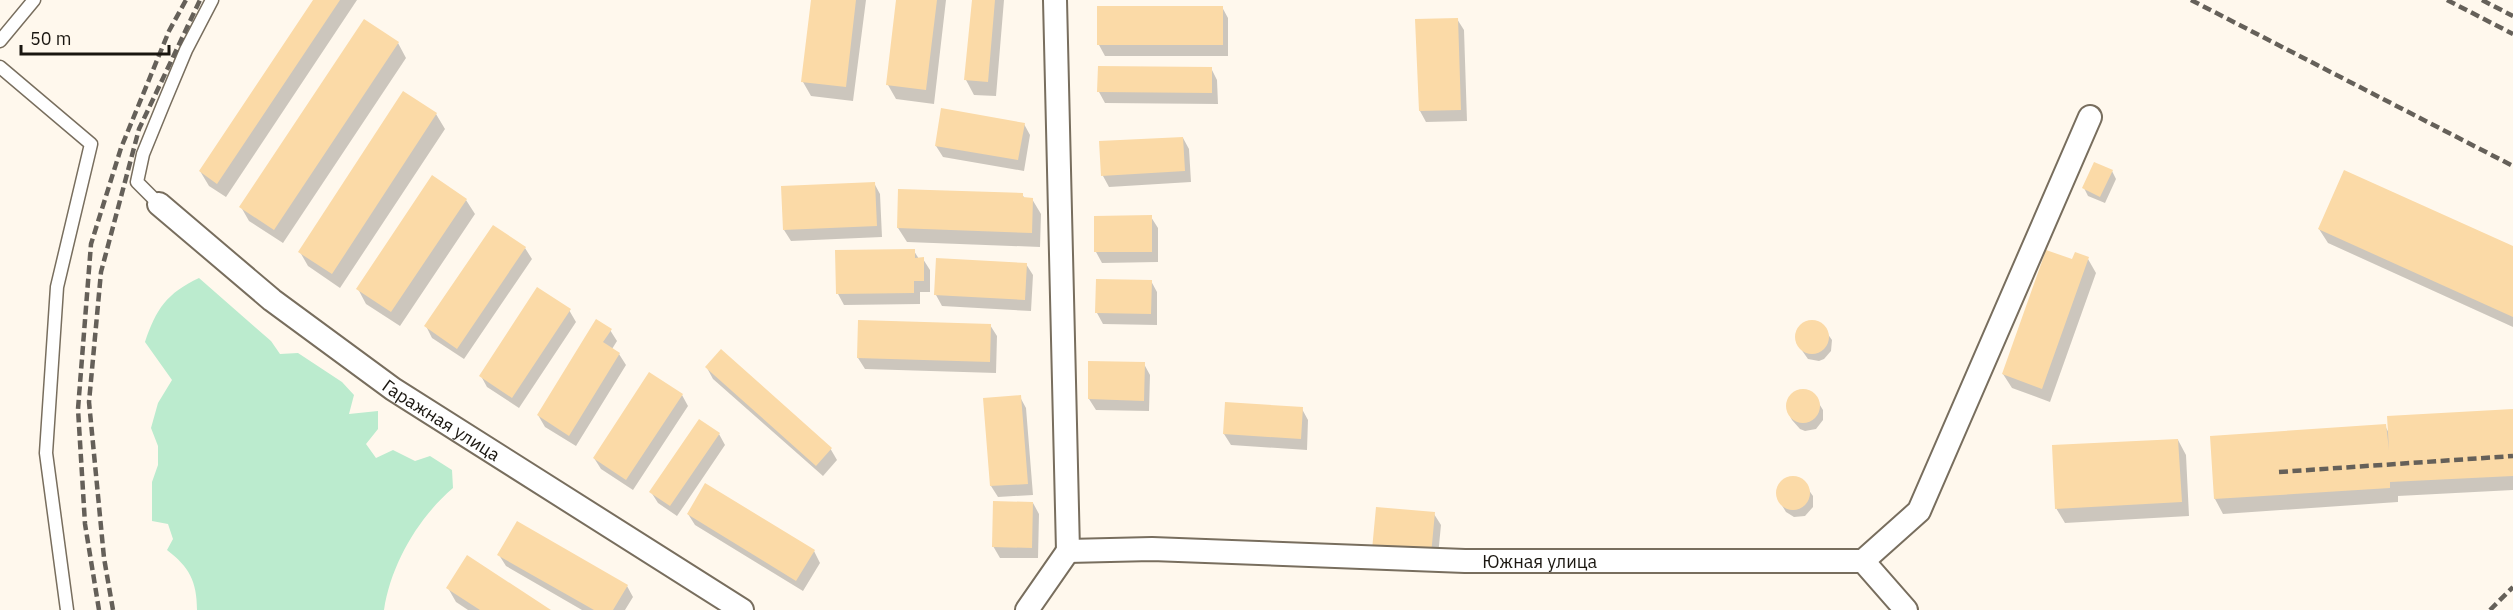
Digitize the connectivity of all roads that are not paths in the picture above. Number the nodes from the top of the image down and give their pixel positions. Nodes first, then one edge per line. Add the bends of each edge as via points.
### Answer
1 (34, 0) edge
2 (212, 0) edge
3 (1055, 0) edge
4 (0, 41) edge
5 (0, 67) edge
6 (2090, 117) dead end
7 (159, 204) joint
8 (1068, 551) junction
9 (1863, 561) junction
10 (67, 610) edge
11 (742, 610) edge
12 (1027, 610) edge
13 (1906, 610) edge

1 - 4 lane
2 - 7 lane via 186,50 143,154 137,182
3 - 8 street
5 - 10 lane via 90,144 57,287 46,453
6 - 9 street via 1919,511
7 - 11 street, Гаражная улица via 272,300 393,389
8 - 9 street, Южная улица via 1152,549 1465,561
8 - 12 street
9 - 13 street

